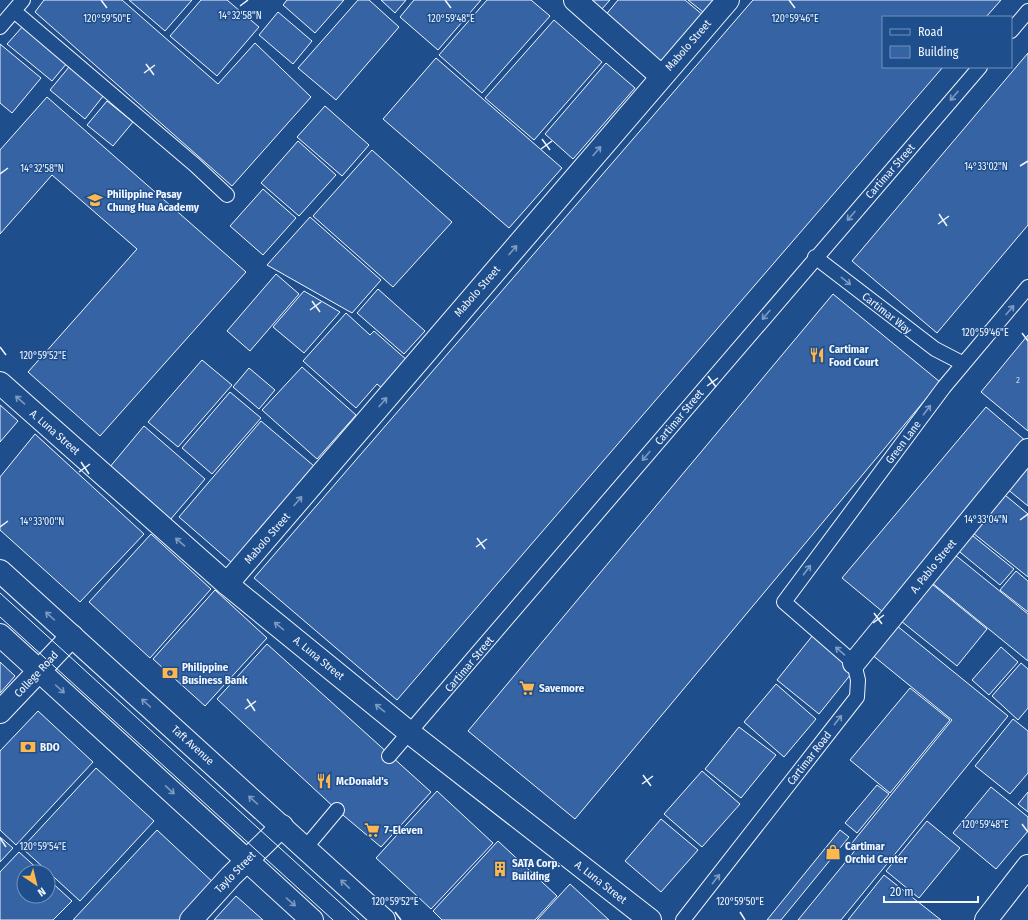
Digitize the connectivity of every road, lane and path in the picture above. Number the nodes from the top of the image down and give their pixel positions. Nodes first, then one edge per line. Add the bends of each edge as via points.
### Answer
1 (575, 0) edge
2 (728, 0) edge
3 (18, 5) edge
4 (1028, 12) edge
5 (0, 27) edge
6 (1012, 30) edge
7 (979, 68) edge
8 (661, 76) junction
9 (227, 195) dead end
10 (815, 257) junction
11 (1028, 287) edge
12 (962, 363) junction
13 (0, 383) edge
14 (1028, 450) edge
15 (0, 571) edge
16 (227, 584) junction
17 (0, 635) edge
18 (72, 636) junction
19 (854, 663) junction
20 (39, 670) junction
21 (0, 712) edge
22 (410, 733) junction
23 (389, 756) dead end
24 (338, 810) dead end
25 (282, 826) junction
26 (306, 847) junction
27 (246, 860) junction
28 (1028, 866) edge
29 (191, 920) edge
30 (312, 920) edge
31 (384, 920) edge
32 (650, 920) edge
33 (683, 920) edge
34 (986, 920) edge

1 - 8 street
2 - 8 street, Mabolo Street
3 - 5 lane
3 - 9 lane
4 - 6 lane
7 -> 10 lane, Cartimar Street
16 -> 8 street, Mabolo Street
10 -> 12 lane, Cartimar Way via 935,349
10 -> 22 lane, Cartimar Street
12 -> 11 lane, Green Lane
19 -> 12 lane, Green Lane via 784,602
16 -> 13 street, A. Luna Street
14 - 19 street, A. Pablo Street
18 -> 15 street, Taft Avenue
22 -> 16 street, A. Luna Street
17 - 20 street
18 - 20 street, College Road
25 -> 18 street, Taft Avenue
33 -> 19 lane, Cartimar Road via 857,697 858,680
20 - 21 street, College Road
20 -> 27 street
22 - 23 lane, Cartimar Street
22 - 32 street, A. Luna Street
24 - 26 lane
25 - 26 street, Taft Avenue
25 - 27 street, Taylo Street
31 -> 26 street, Taft Avenue
27 - 29 street, Taylo Street
27 -> 30 street
28 - 34 street

